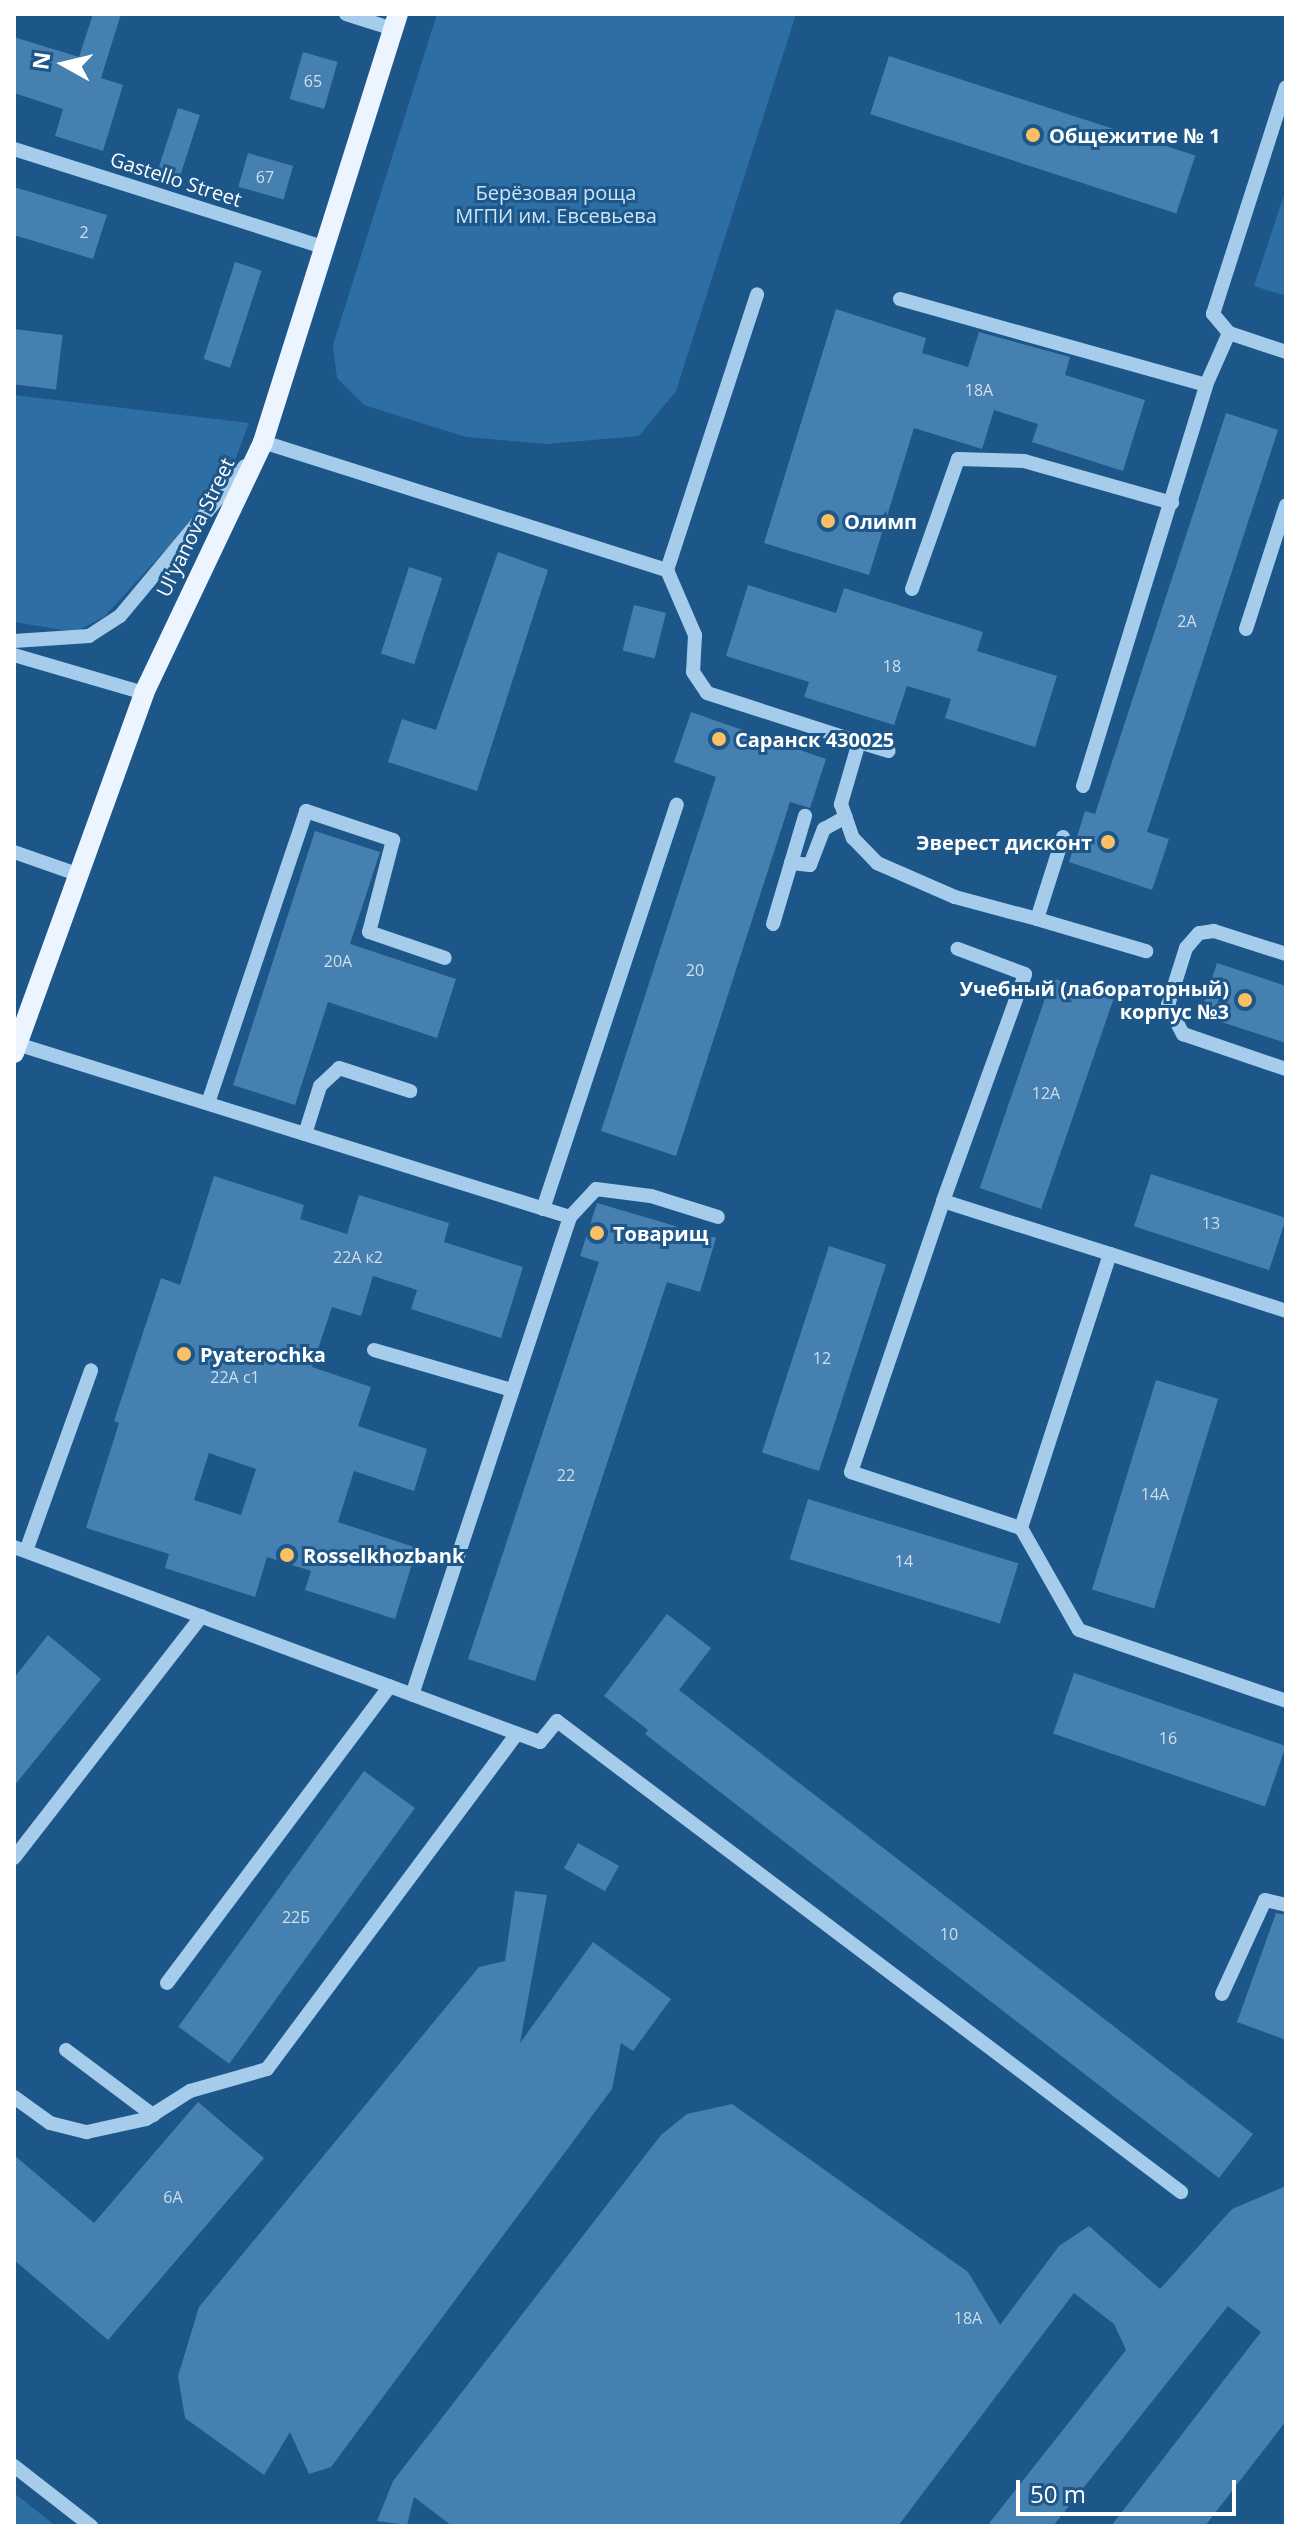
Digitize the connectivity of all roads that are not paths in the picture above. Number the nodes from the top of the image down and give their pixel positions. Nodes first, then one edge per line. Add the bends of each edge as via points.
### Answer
1 (346, 14) edge
2 (396, 21) edge
3 (1286, 87) edge
4 (14, 149) edge
5 (326, 248) junction
6 (757, 294) dead end
7 (900, 299) dead end
8 (1229, 333) junction
9 (1286, 352) edge
10 (1206, 385) junction
11 (263, 442) junction
12 (1172, 503) junction
13 (1286, 505) edge
14 (667, 570) junction
15 (912, 589) dead end
16 (1246, 629) dead end
17 (14, 641) edge
18 (14, 655) edge
19 (144, 693) junction
20 (859, 742) junction
21 (889, 751) dead end
22 (1083, 786) dead end
23 (677, 805) dead end
24 (805, 816) dead end
25 (846, 817) junction
26 (1063, 837) dead end
27 (14, 852) edge
28 (791, 863) junction
29 (77, 874) junction
30 (1037, 919) junction
31 (773, 924) dead end
32 (958, 949) dead end
33 (1146, 951) dead end
34 (1286, 954) edge
35 (445, 958) dead end
36 (16, 1048) edge
37 (1286, 1069) edge
38 (410, 1091) dead end
39 (208, 1103) junction
40 (305, 1134) junction
41 (943, 1201) junction
42 (543, 1209) junction
43 (570, 1217) junction
44 (718, 1217) dead end
45 (1110, 1254) junction
46 (1286, 1311) edge
47 (374, 1350) dead end
48 (91, 1370) dead end
49 (512, 1390) junction
50 (1021, 1528) junction
51 (20, 1549) edge
52 (202, 1616) junction
53 (390, 1686) junction
54 (412, 1695) junction
55 (1286, 1701) edge
56 (517, 1734) junction
57 (14, 1858) edge
58 (1286, 1905) edge
59 (167, 1983) dead end
60 (1222, 1994) dead end
61 (66, 2050) dead end
62 (14, 2097) edge
63 (153, 2115) junction
64 (1181, 2192) dead end
65 (14, 2466) edge
66 (91, 2526) edge

1 - 2 street
2 - 5 main road, Ul'yanova Street
3 - 8 street via 1213,314
4 - 5 street, Gastello Street
5 - 11 main road, Ul'yanova Street
6 - 14 street
7 - 10 street
8 - 9 street
8 - 10 street
10 - 12 street
11 - 14 street
11 - 17 street via 120,616 89,636
11 - 19 main road, Ul'yanova Street
12 - 15 street via 1024,461 958,459
12 - 22 street
13 - 16 street
14 - 20 street via 695,635 693,672 707,693
18 - 19 street
19 - 29 main road, Ul'yanova Street
20 - 21 street
20 - 25 street via 841,804
23 - 42 street
24 - 28 street
25 - 28 street via 824,829 810,865
25 - 30 street via 853,838 877,863 955,897
26 - 30 street
27 - 29 street
28 - 31 street
29 - 36 main road, Ul'yanova Street
30 - 33 street
32 - 41 street via 1025,974
34 - 37 street via 1214,931 1199,933 1186,948 1168,1005 1183,1034
35 - 39 street via 369,932 393,840 306,811
36 - 39 street
38 - 40 street via 339,1068 320,1086
39 - 40 street
40 - 42 street
41 - 45 street
41 - 50 street via 851,1472
42 - 43 street
43 - 44 street via 596,1189 651,1196
43 - 49 street
45 - 46 street
45 - 50 street
47 - 49 street
48 - 51 street
49 - 54 street
50 - 55 street via 1079,1630
51 - 52 street
52 - 53 street
52 - 57 street
53 - 54 street
53 - 59 street
54 - 56 street
56 - 63 street via 267,2069 190,2091
56 - 64 street via 540,1742 557,1721
58 - 60 street via 1265,1900
61 - 63 street
62 - 63 street via 50,2123 87,2132
65 - 66 street

